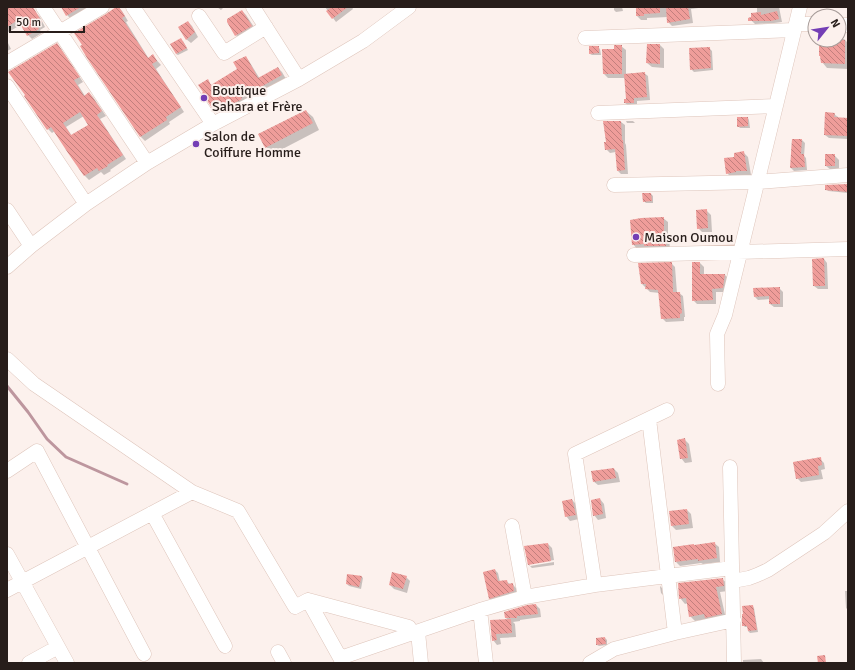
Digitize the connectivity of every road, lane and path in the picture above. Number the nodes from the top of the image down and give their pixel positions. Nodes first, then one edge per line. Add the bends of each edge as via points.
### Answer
1 (43, 7) edge
2 (102, 7) edge
3 (133, 7) edge
4 (253, 7) edge
5 (409, 7) edge
6 (800, 7) edge
7 (391, 12) edge
8 (198, 16) dead end
9 (807, 25) edge
10 (266, 27) junction
11 (795, 27) junction
12 (59, 32) junction
13 (585, 38) dead end
14 (7, 62) edge
15 (299, 79) junction
16 (7, 86) edge
17 (776, 106) junction
18 (598, 113) dead end
19 (213, 124) junction
20 (147, 164) junction
21 (848, 175) edge
22 (757, 182) junction
23 (614, 185) dead end
24 (86, 204) junction
25 (7, 210) edge
26 (31, 246) junction
27 (848, 249) edge
28 (740, 252) junction
29 (634, 255) dead end
30 (7, 267) edge
31 (7, 359) edge
32 (718, 384) dead end
33 (666, 410) dead end
34 (649, 419) junction
35 (10, 463) edge
36 (730, 467) dead end
37 (192, 492) junction
38 (848, 511) edge
39 (152, 513) junction
40 (512, 526) dead end
41 (88, 547) junction
42 (7, 554) edge
43 (732, 574) junction
44 (668, 576) junction
45 (22, 582) junction
46 (595, 585) junction
47 (7, 590) edge
48 (525, 597) junction
49 (308, 600) junction
50 (480, 610) junction
51 (734, 620) junction
52 (415, 633) junction
53 (675, 633) junction
54 (225, 646) dead end
55 (58, 647) junction
56 (144, 654) dead end
57 (341, 660) edge
58 (29, 663) edge
59 (67, 663) edge
60 (421, 663) edge
61 (486, 663) edge
62 (590, 663) edge
63 (734, 663) edge

1 - 12 street
2 - 12 street
3 - 19 street
4 - 10 street
5 - 7 street
6 - 11 street
7 - 15 street via 363,40
8 - 10 street via 224,53
9 - 11 street
10 - 15 street
11 - 13 street
11 - 17 street
12 - 14 street
12 - 20 street
15 - 19 street
16 - 24 street
17 - 18 street
17 - 22 street
19 - 20 street
20 - 24 street
21 - 22 street
22 - 23 street
22 - 28 street
24 - 26 street
25 - 26 street
26 - 30 street
27 - 28 street
28 - 29 street
28 - 32 street via 725,315 717,334
31 - 37 street via 34,384
33 - 34 street
34 - 44 street
34 - 46 street via 575,454
35 - 41 street via 37,451
36 - 43 street
37 - 39 street
37 - 49 street via 238,511 295,607
38 - 43 street via 824,533 768,570 749,578
39 - 41 street
39 - 54 street
40 - 48 street
41 - 45 street
41 - 56 street
42 - 45 street
43 - 44 street
43 - 51 street
44 - 46 street
44 - 53 street
45 - 47 street
45 - 55 street
46 - 48 street
48 - 50 street
49 - 52 street via 409,627
49 - 57 street
50 - 52 street
50 - 61 street
51 - 53 street
51 - 63 street
52 - 57 street
52 - 60 street
53 - 62 street via 614,649
55 - 58 street
55 - 59 street

